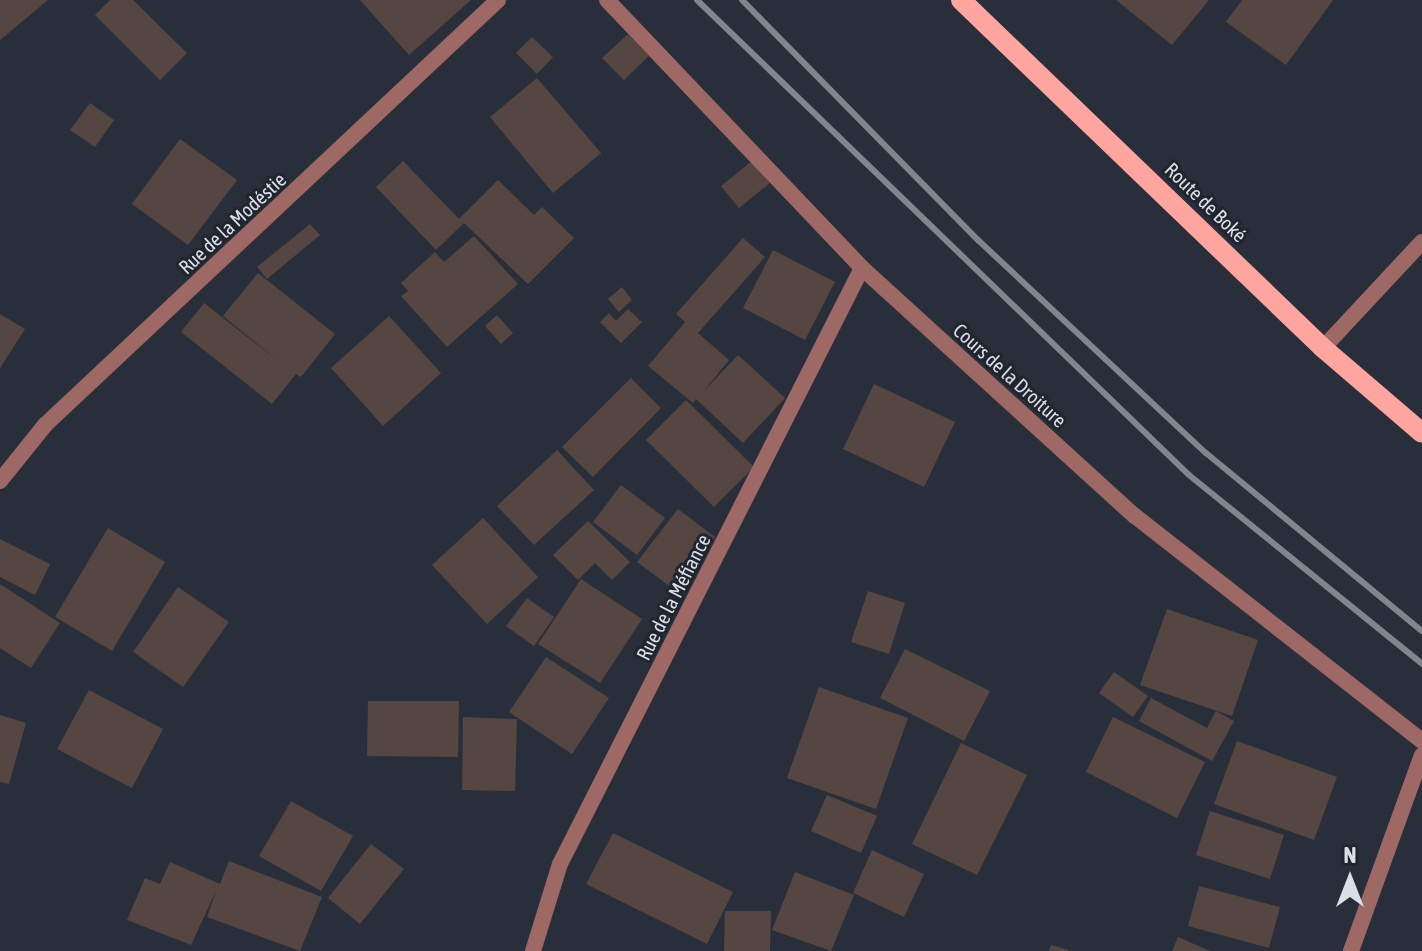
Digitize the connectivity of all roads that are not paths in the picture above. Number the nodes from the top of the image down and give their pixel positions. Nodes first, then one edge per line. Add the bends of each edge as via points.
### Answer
1 (498, 0) edge
2 (607, 0) edge
3 (961, 0) edge
4 (1422, 242) edge
5 (862, 268) junction
6 (1323, 348) junction
7 (1422, 433) edge
8 (0, 481) edge
9 (1422, 741) edge
10 (1422, 755) edge
11 (533, 951) edge
12 (1351, 951) edge

1 - 8 street, Rue de la Modéstie via 45,425
2 - 5 street, Cours de la Droiture
3 - 6 main road, Route de Boké
4 - 6 street
5 - 9 street, Cours de la Droiture via 1135,516
5 - 11 street, Rue de la Méfiance via 560,864
6 - 7 main road, Route de Boké
10 - 12 street

